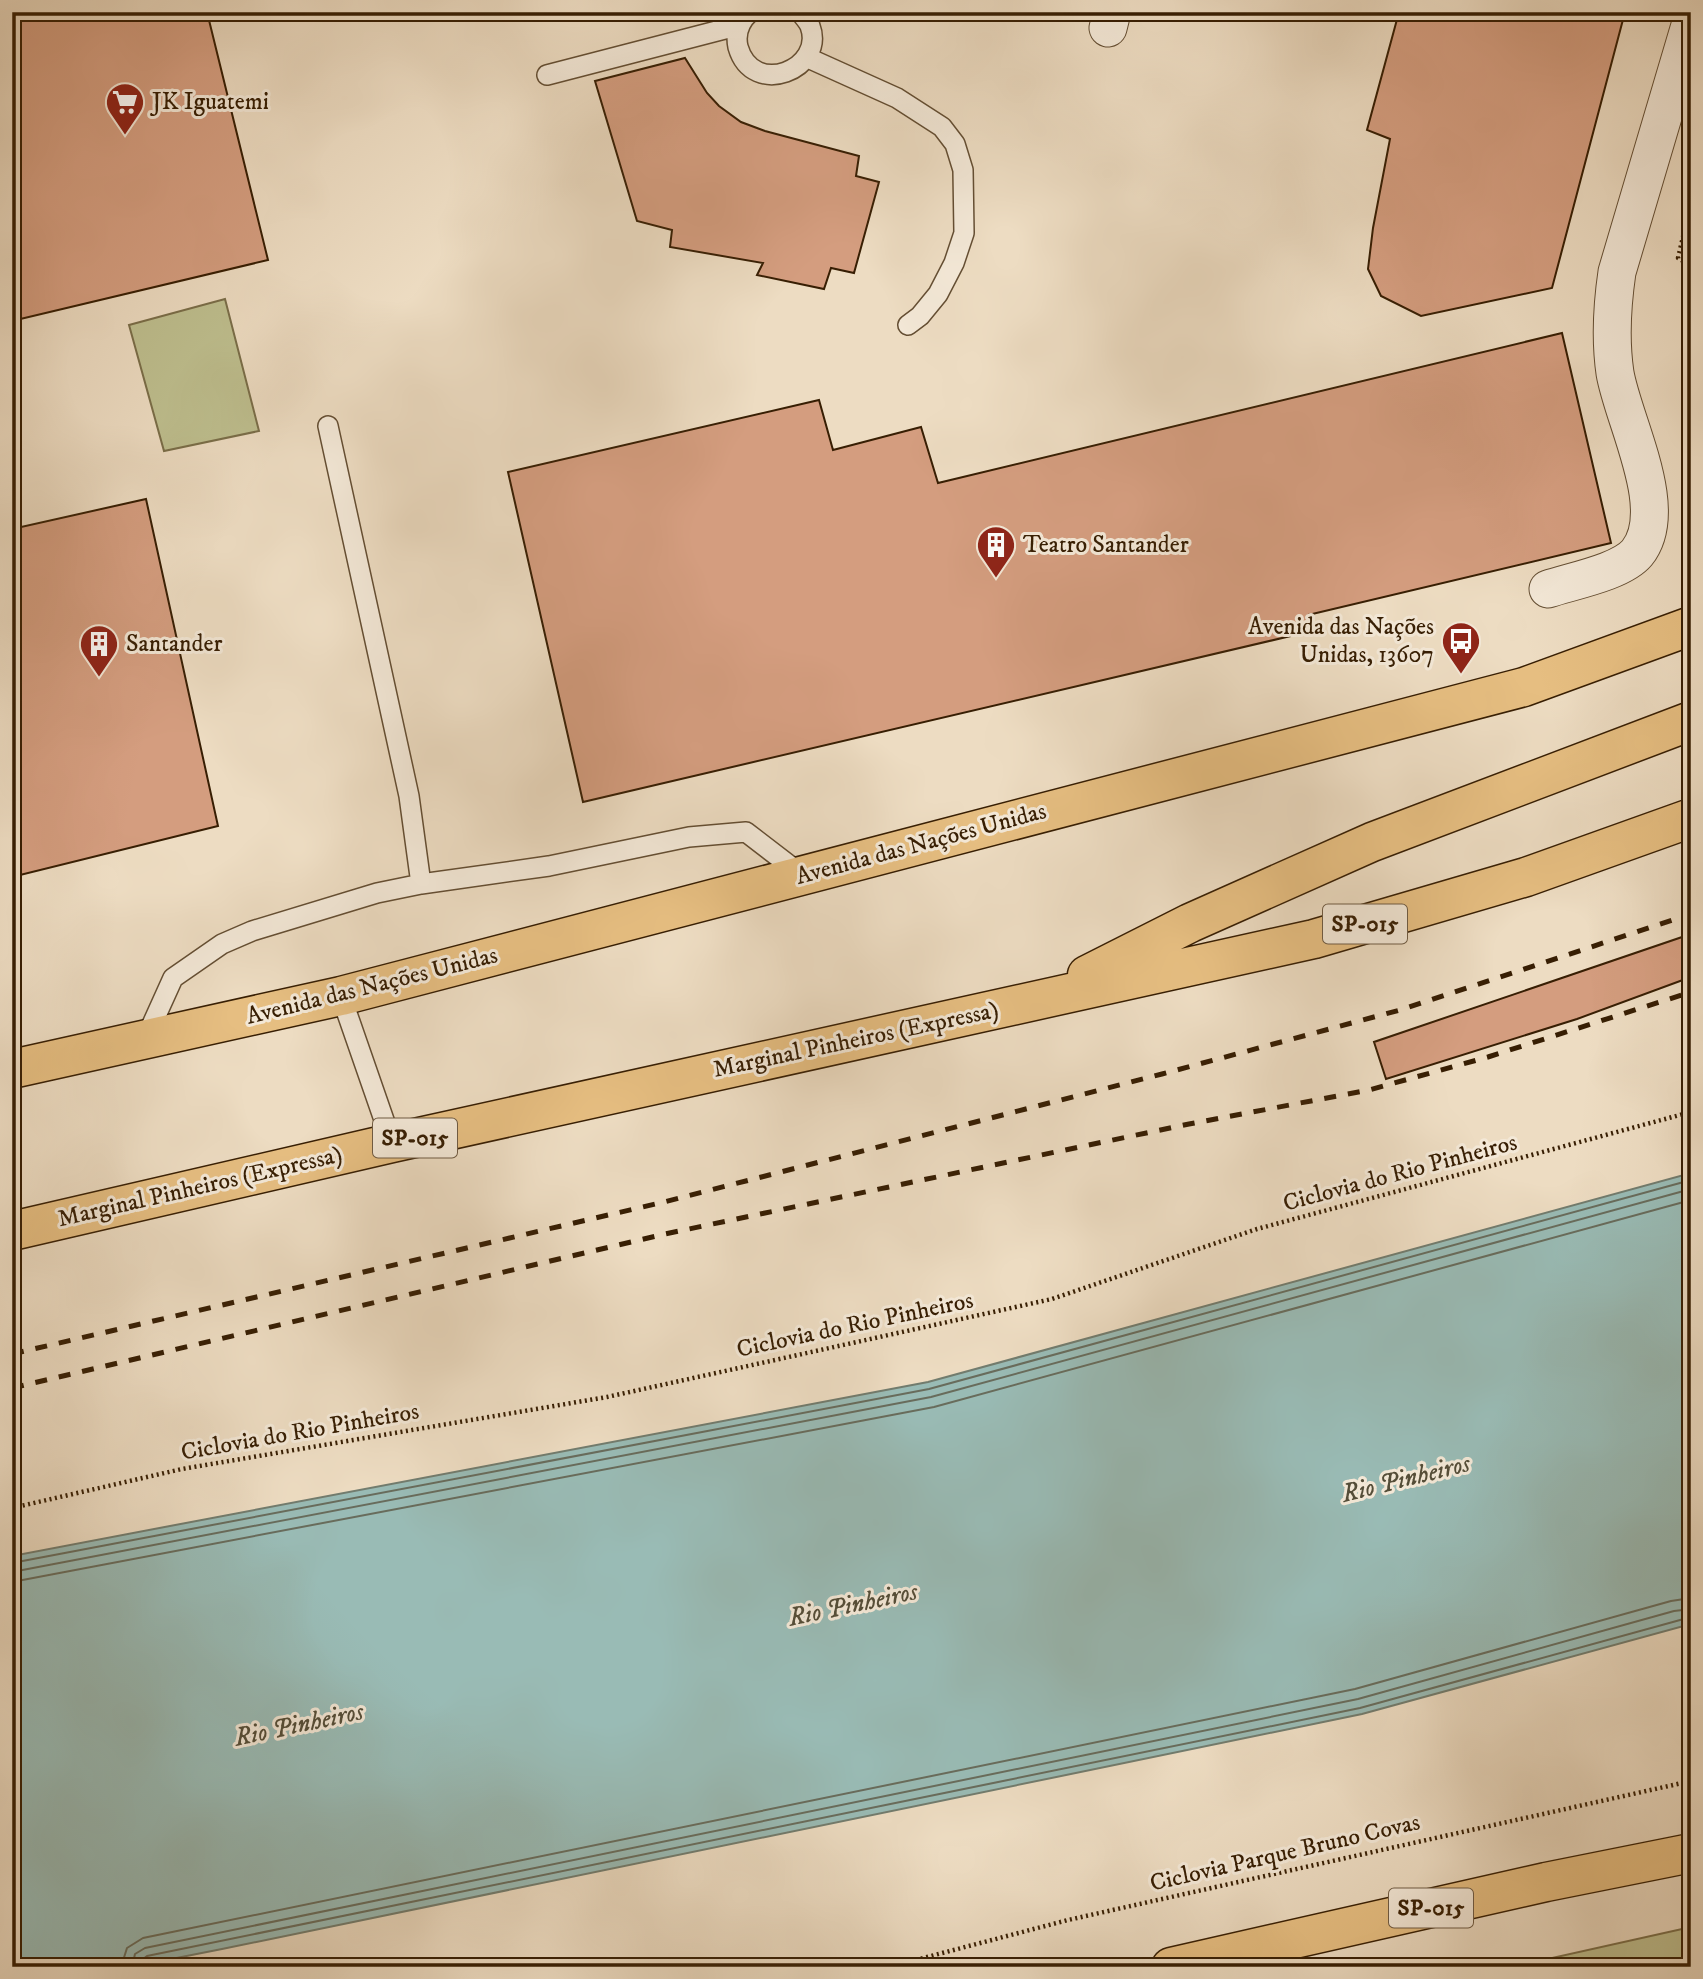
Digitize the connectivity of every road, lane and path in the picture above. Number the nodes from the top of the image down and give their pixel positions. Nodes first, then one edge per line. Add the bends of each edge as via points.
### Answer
1 (800, 12) edge
2 (745, 19) edge
3 (1691, 22) edge
4 (806, 57) junction
5 (547, 75) dead end
6 (1691, 204) edge
7 (1691, 266) edge
8 (908, 325) dead end
9 (328, 426) dead end
10 (1548, 589) dead end
11 (1691, 626) edge
12 (1691, 721) edge
13 (1691, 818) edge
14 (802, 875) junction
15 (421, 884) junction
16 (341, 996) junction
17 (1036, 1000) junction
18 (144, 1041) junction
19 (12, 1069) edge
20 (12, 1093) edge
21 (1691, 1112) edge
22 (392, 1143) junction
23 (165, 1196) junction
24 (12, 1212) edge
25 (12, 1231) edge
26 (12, 1508) edge
27 (1691, 1781) edge
28 (1691, 1853) edge
29 (889, 1967) edge
30 (1171, 1967) edge

1 - 4 lane via 810,25 812,41
2 - 4 lane via 737,40 751,68 765,75 781,75
2 - 5 lane
3 - 10 street via 1617,272 1612,307 1616,374 1649,497 1648,533 1636,554 1615,567
4 - 8 lane via 897,98 943,127 955,144 963,170 964,233 938,294
6 - 7 path via 1678,258
9 - 15 lane via 409,796
11 - 14 highway, Avenida das Nações Unidas via 1524,687
12 - 17 highway via 1372,842 1190,923
13 - 17 highway, Marginal Pinheiros (Expressa) / SP-015 via 1526,877 1314,939
14 - 15 lane via 746,832 689,837 549,866
14 - 16 highway, Avenida das Nações Unidas
15 - 18 lane via 252,930 222,944 173,978
16 - 18 highway, Avenida das Nações Unidas
16 - 22 lane
17 - 22 highway, Marginal Pinheiros (Expressa) / SP-015
18 - 19 highway, Avenida das Nações Unidas
18 - 20 highway, Avenida das Nações Unidas
21 - 26 path, Ciclovia do Rio Pinheiros via 1257,1229 1052,1299 607,1397 182,1469
22 - 23 highway, Marginal Pinheiros (Expressa) / SP-015
23 - 24 highway
23 - 25 highway, Marginal Pinheiros (Expressa) / SP-015
27 - 29 path, Ciclovia Parque Bruno Covas via 1068,1920
28 - 30 highway, SP-015

